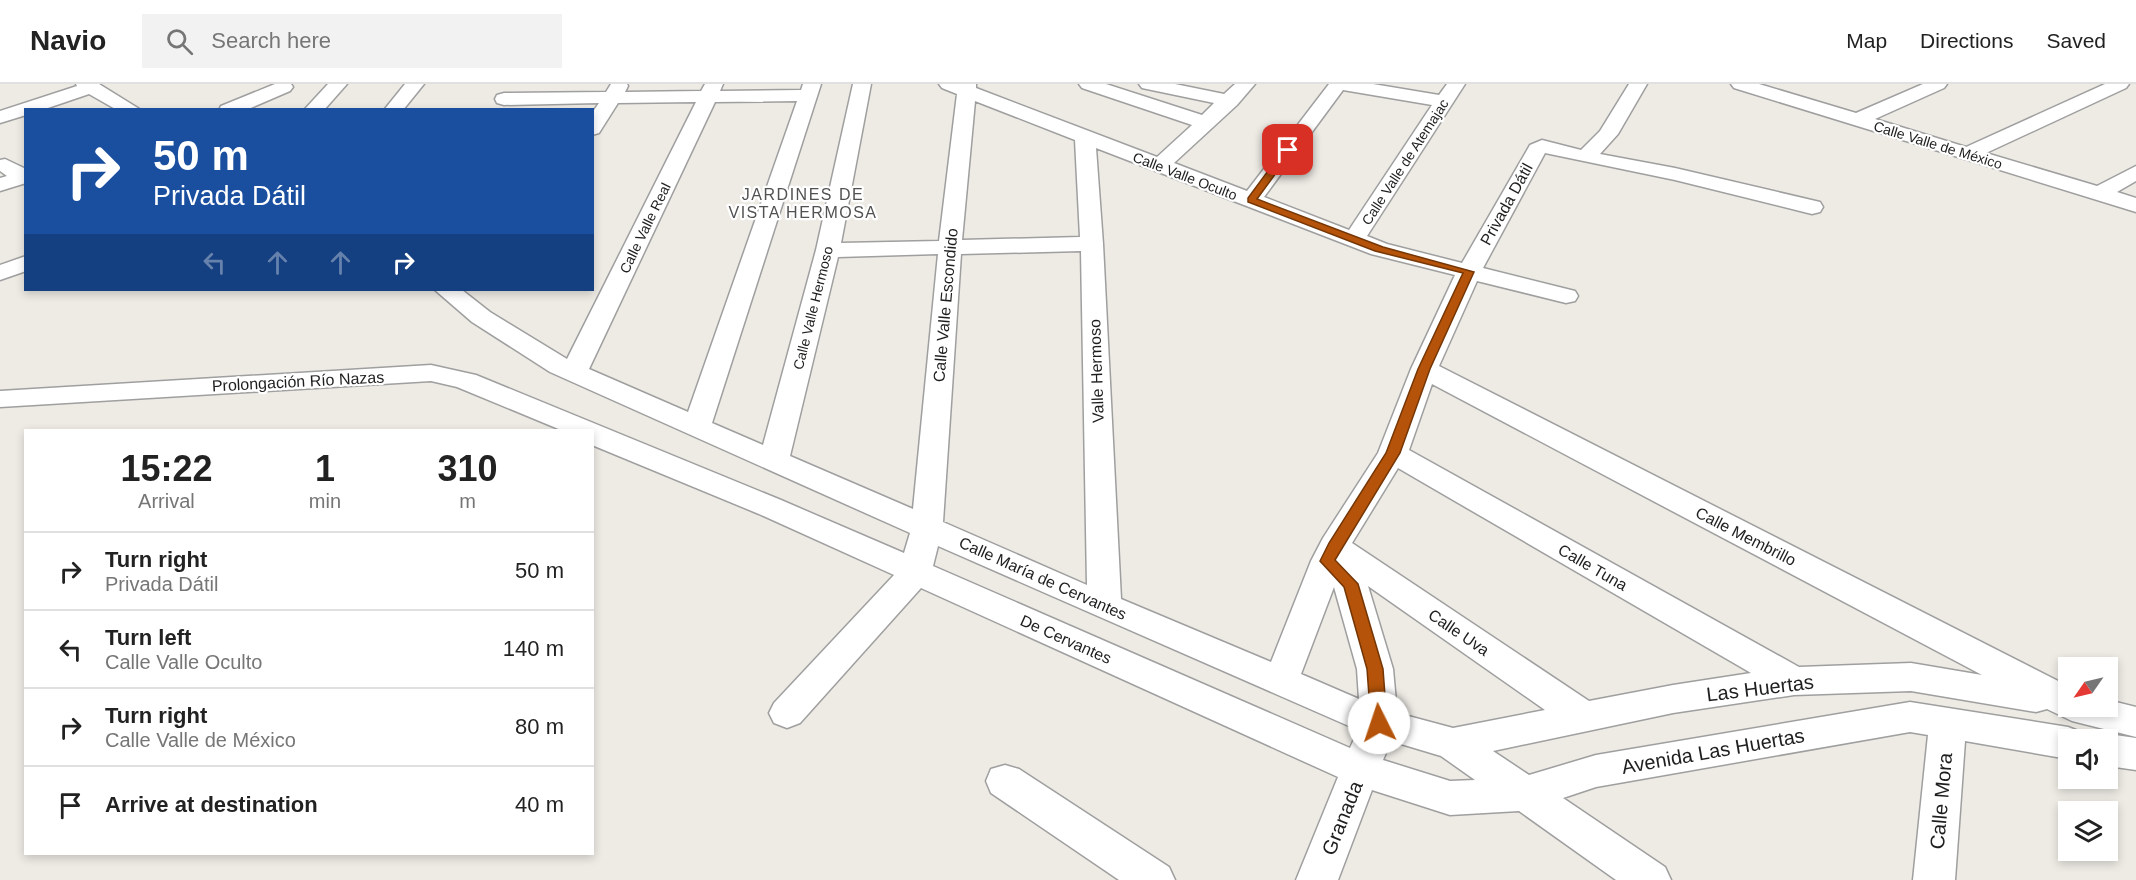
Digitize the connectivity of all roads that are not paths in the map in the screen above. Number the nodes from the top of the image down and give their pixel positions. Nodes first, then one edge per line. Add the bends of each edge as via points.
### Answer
1 (338, 84) edge
2 (415, 84) edge
3 (862, 84) edge
4 (1088, 84) edge
5 (1148, 84) edge
6 (1246, 84) edge
7 (1339, 84) edge
8 (1456, 84) edge
9 (1638, 84) edge
10 (1938, 84) edge
11 (2120, 84) edge
12 (1750, 85) edge
13 (88, 86) edge
14 (960, 86) edge
15 (285, 87) dead end
16 (810, 89) edge
17 (712, 90) edge
18 (617, 91) edge
19 (505, 98) edge
20 (1230, 101) junction
21 (1445, 102) junction
22 (26, 108) edge
23 (128, 108) edge
24 (233, 108) edge
25 (315, 108) edge
26 (395, 108) edge
27 (24, 109) edge
28 (0, 117) edge
29 (1856, 120) junction
30 (1206, 123) junction
31 (594, 126) edge
32 (1085, 137) junction
33 (1967, 154) junction
34 (1585, 157) junction
35 (24, 159) edge
36 (1159, 166) junction
37 (2, 172) edge
38 (2136, 172) edge
39 (2099, 194) junction
40 (1251, 200) junction
41 (2136, 205) edge
42 (1812, 207) dead end
43 (1354, 239) junction
44 (1092, 244) junction
45 (950, 247) junction
46 (828, 250) junction
47 (24, 264) edge
48 (1469, 272) junction
49 (0, 273) edge
50 (448, 291) edge
51 (486, 291) edge
52 (1566, 296) dead end
53 (473, 311) junction
54 (566, 369) junction
55 (1424, 369) junction
56 (0, 399) edge
57 (697, 426) junction
58 (583, 429) edge
59 (594, 435) edge
60 (1393, 453) junction
61 (774, 460) junction
62 (927, 527) junction
63 (1330, 554) junction
64 (915, 573) junction
65 (1104, 606) junction
66 (1281, 680) junction
67 (1794, 681) junction
68 (2058, 705) edge
69 (2058, 708) edge
70 (787, 713) dead end
71 (2058, 713) edge
72 (1583, 717) junction
73 (2101, 717) edge
74 (1379, 723) junction
75 (1948, 723) junction
76 (2136, 723) edge
77 (1453, 744) junction
78 (2118, 751) edge
79 (2136, 754) edge
80 (1362, 770) junction
81 (1005, 781) dead end
82 (1523, 794) junction
83 (1154, 880) edge
84 (1317, 880) edge
85 (1650, 880) edge
86 (1934, 880) edge

1 - 25 street
2 - 26 street
3 - 46 street, Calle Valle Hermoso
4 - 30 street
5 - 20 street
6 - 20 street
7 - 21 street
7 - 40 street
8 - 21 street, Calle Valle de Atemajac
9 - 34 street via 1608,134
10 - 29 street
11 - 33 street
12 - 29 street, Calle Valle de México
13 - 22 street
13 - 23 street
14 - 32 street, Calle Valle Oculto
14 - 45 street, Calle Valle Escondido
15 - 24 street
16 - 17 street
16 - 57 street
17 - 18 street
17 - 54 street, Calle Valle Real
18 - 19 street
18 - 31 street
20 - 30 street
21 - 43 street, Calle Valle de Atemajac
27 - 28 street
29 - 33 street, Calle Valle de México
30 - 36 street
32 - 36 street, Calle Valle Oculto
32 - 44 street, Valle Hermoso
33 - 39 street, Calle Valle de México
34 - 42 street
34 - 48 street, Privada Dátil via 1542,146 1537,149
35 - 37 street
36 - 40 street, Calle Valle Oculto
38 - 39 street
39 - 41 street, Calle Valle de México
40 - 43 street, Calle Valle Oculto
43 - 48 street, Calle Valle Oculto
44 - 45 street
44 - 65 street, Valle Hermoso
45 - 46 street
45 - 62 street, Calle Valle Escondido
46 - 61 street, Calle Valle Hermoso
47 - 49 street
48 - 52 street, Calle Valle Oculto
48 - 55 street, Privada Dátil
50 - 53 street, Calle María de Cervantes
51 - 53 street
53 - 54 street, Calle María de Cervantes
54 - 57 street, Calle María de Cervantes
55 - 60 street, Privada Dátil
55 - 68 street, Calle Membrillo
56 - 58 street, Prolongación Río Nazas via 431,373 466,381
57 - 61 street, Calle María de Cervantes
59 - 64 street, De Cervantes via 770,507
60 - 63 street, Privada Dátil
60 - 67 street, Calle Tuna
61 - 62 street, Calle María de Cervantes
62 - 64 street, Calle Valle Escondido
62 - 65 street, Calle María de Cervantes
63 - 66 street, Privada Dátil
63 - 72 street, Calle Uva
63 - 74 street via 1351,584 1375,669
64 - 70 street
64 - 80 street, De Cervantes
65 - 66 street, Calle María de Cervantes
66 - 74 street, Calle María de Cervantes
67 - 69 street, Las Huertas via 1911,677 2003,691
67 - 72 street, Las Huertas
71 - 75 street, Avenida Las Huertas
72 - 77 street, Las Huertas
73 - 76 street, Las Huertas
74 - 77 street, Calle María de Cervantes
74 - 80 street, Granada
75 - 82 street, Avenida Las Huertas via 1898,719 1596,771
75 - 86 street, Calle Mora
77 - 82 street, Calle María de Cervantes
78 - 79 street
80 - 82 street, Avenida Las Huertas via 1450,798
80 - 84 street, Granada
81 - 83 street
82 - 85 street, Calle María de Cervantes

